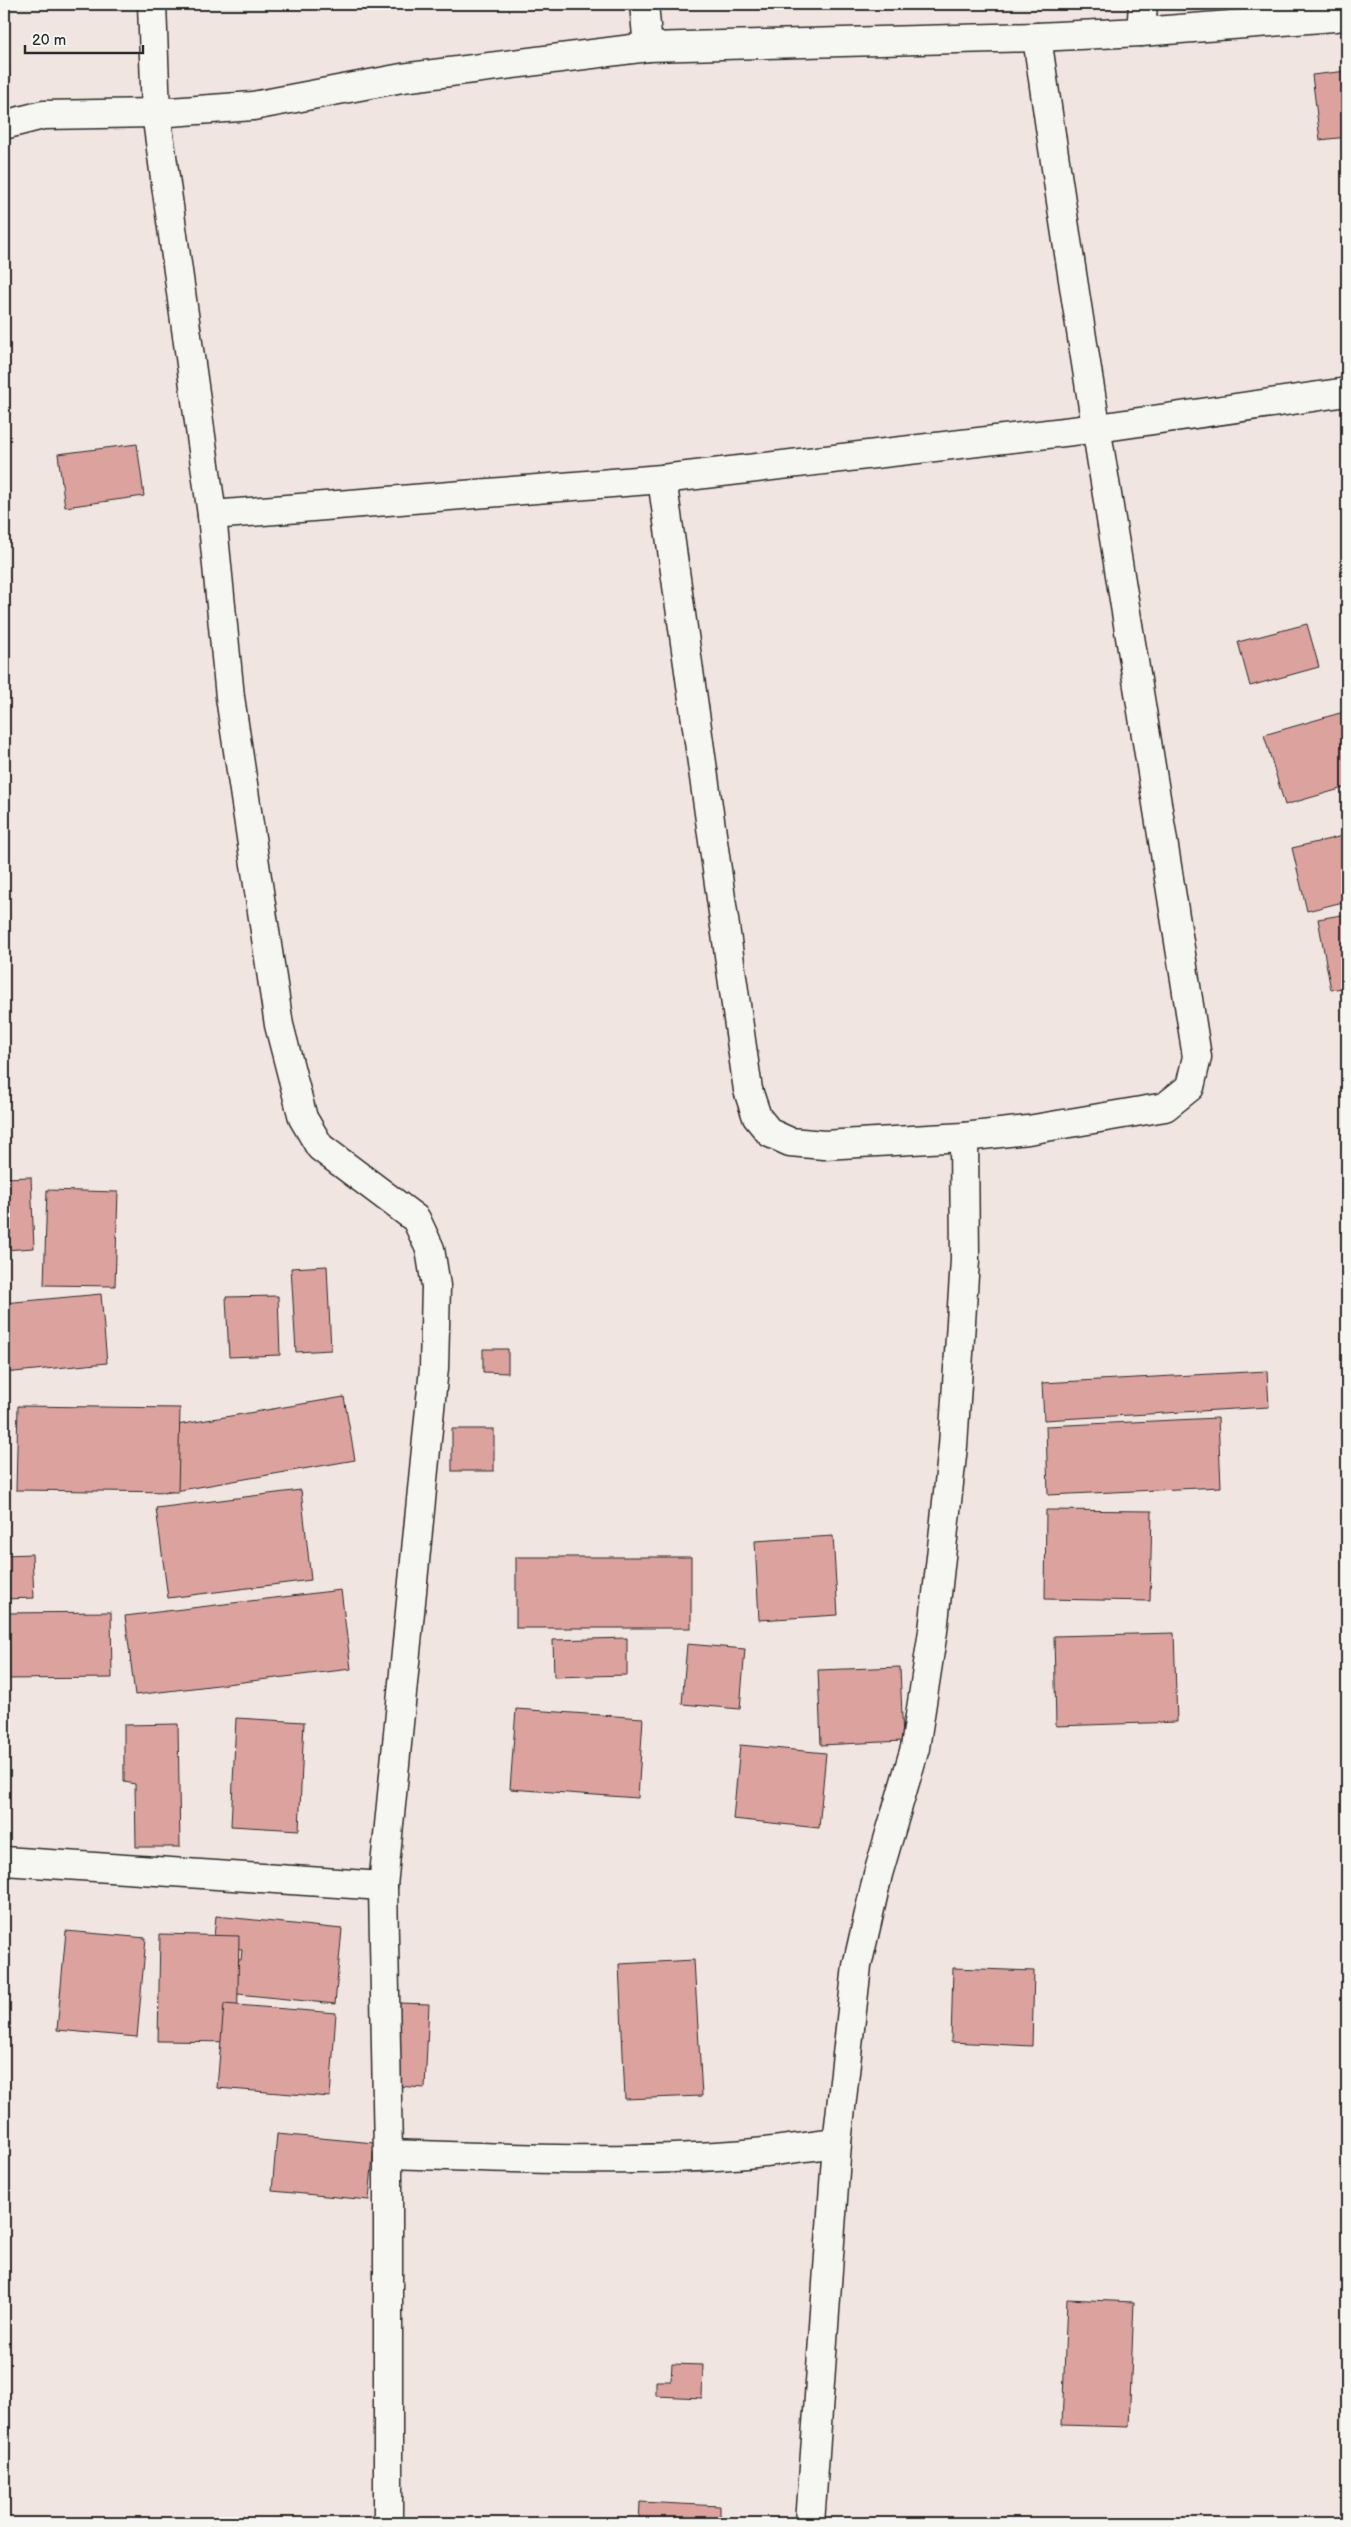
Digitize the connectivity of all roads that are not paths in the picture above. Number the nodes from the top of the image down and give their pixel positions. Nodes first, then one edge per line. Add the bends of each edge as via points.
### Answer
1 (152, 4) edge
2 (644, 4) edge
3 (1143, 4) edge
4 (1347, 16) edge
5 (1141, 32) junction
6 (1037, 37) junction
7 (648, 47) junction
8 (156, 113) junction
9 (4, 125) edge
10 (1347, 392) edge
11 (1098, 428) junction
12 (662, 479) junction
13 (212, 515) junction
14 (964, 1137) junction
15 (4, 1861) edge
16 (382, 1886) junction
17 (837, 2143) junction
18 (388, 2154) junction
19 (388, 2523) edge
20 (810, 2523) edge

1 - 8 street
2 - 7 street
3 - 5 street
4 - 5 street
5 - 6 street
6 - 7 street
6 - 11 street via 1068,258
7 - 8 street via 402,78 253,106
8 - 9 street via 44,115
8 - 13 street
10 - 11 street
11 - 12 street
11 - 14 street via 1197,1057 1190,1087 1165,1107 1028,1130
12 - 13 street
12 - 14 street via 748,1090 757,1117 770,1133 790,1142 824,1145
13 - 16 street via 230,697 278,1024 303,1118 320,1147 416,1219 430,1249 436,1286 434,1368
14 - 17 street via 964,1280 953,1446 933,1630 915,1748 878,1874 857,1966
15 - 16 street
16 - 18 street
17 - 18 street via 732,2155 648,2158
17 - 20 street
18 - 19 street

